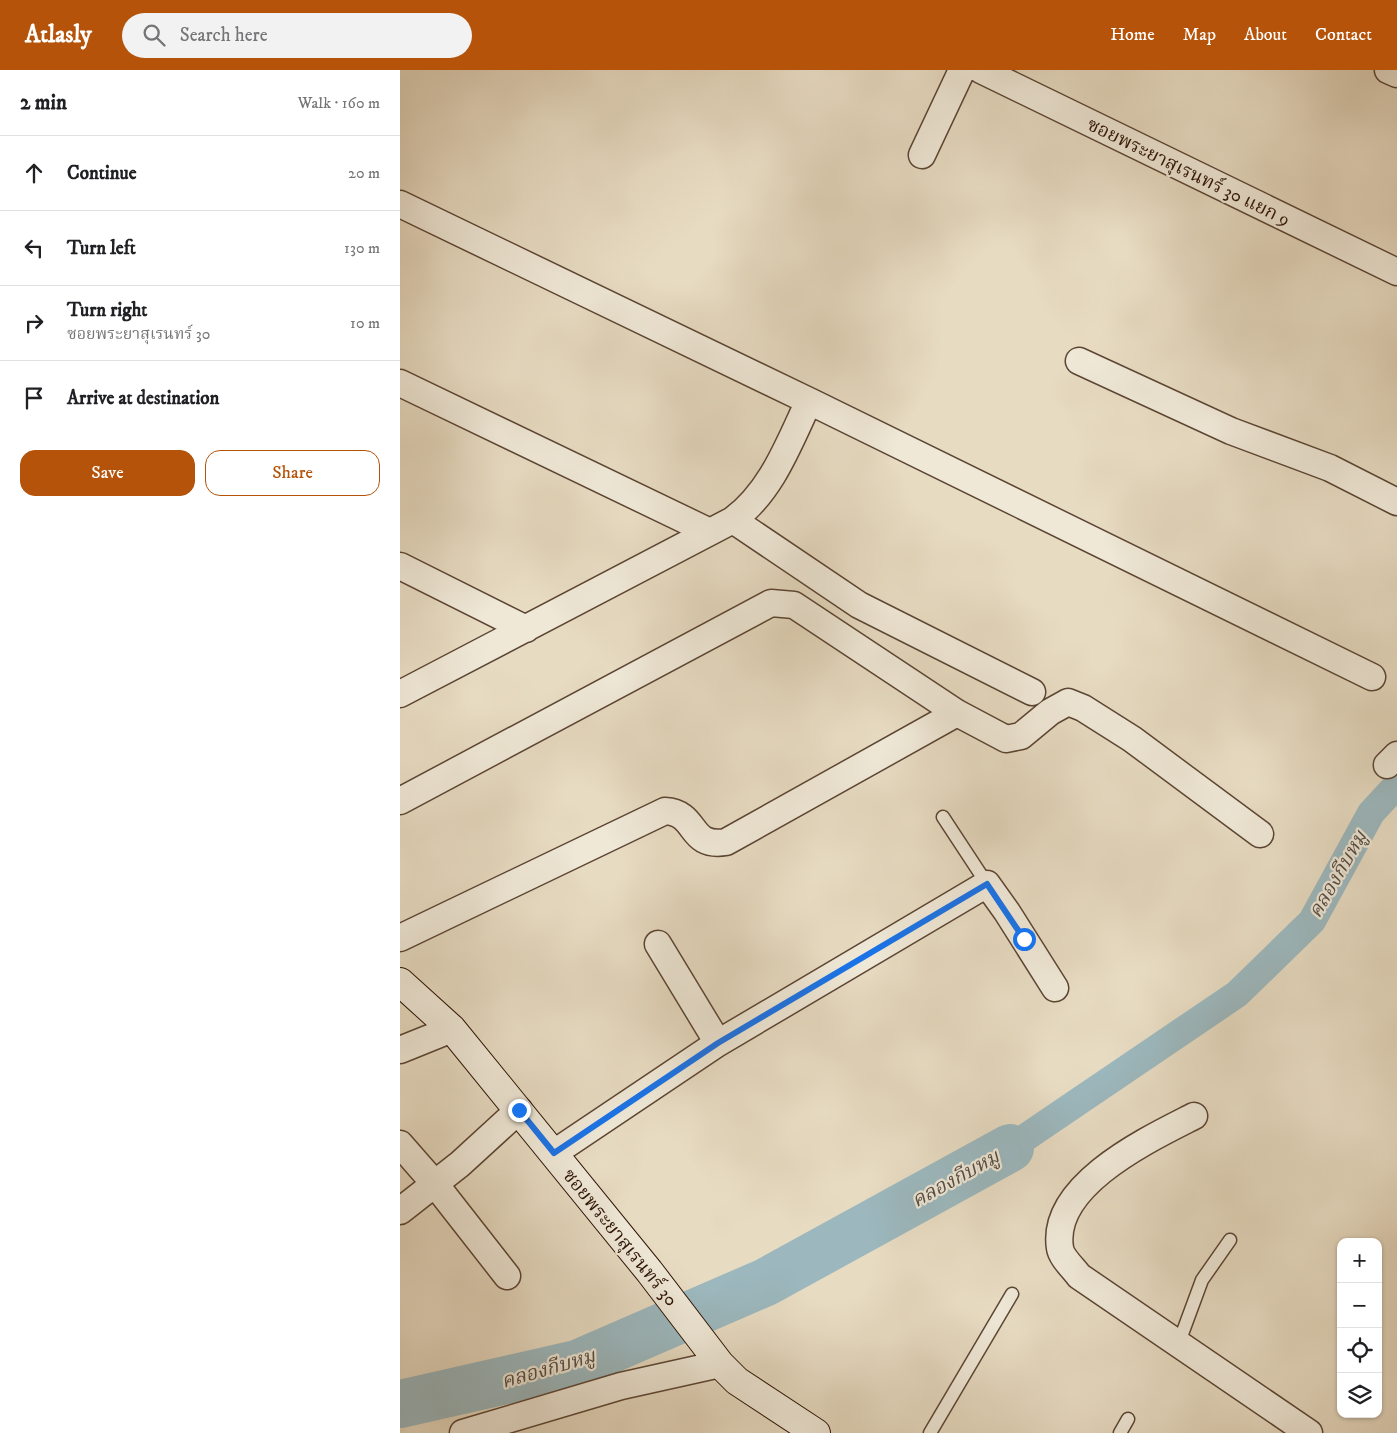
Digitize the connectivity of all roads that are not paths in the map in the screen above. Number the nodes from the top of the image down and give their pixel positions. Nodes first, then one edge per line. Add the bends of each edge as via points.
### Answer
1 (962, 70) edge
2 (981, 70) edge
3 (1388, 70) edge
4 (1397, 74) edge
5 (922, 155) dead end
6 (400, 204) edge
7 (1397, 272) edge
8 (1079, 361) dead end
9 (400, 383) edge
10 (809, 401) junction
11 (1397, 502) edge
12 (733, 520) junction
13 (710, 532) junction
14 (400, 566) edge
15 (526, 629) junction
16 (1372, 676) dead end
17 (1032, 692) dead end
18 (400, 694) edge
19 (957, 713) junction
20 (400, 801) edge
21 (943, 817) dead end
22 (1260, 834) dead end
23 (987, 884) junction
24 (400, 938) edge
25 (658, 944) dead end
26 (400, 982) edge
27 (1055, 988) dead end
28 (452, 1029) junction
29 (718, 1043) junction
30 (400, 1050) edge
31 (519, 1110) junction
32 (1194, 1116) dead end
33 (400, 1144) edge
34 (554, 1153) junction
35 (435, 1184) junction
36 (400, 1211) edge
37 (1230, 1240) dead end
38 (508, 1276) dead end
39 (1012, 1294) dead end
40 (1178, 1345) junction
41 (714, 1356) junction
42 (1128, 1419) dead end
43 (463, 1433) edge
44 (816, 1433) edge
45 (930, 1433) edge
46 (1120, 1433) edge
47 (1309, 1433) edge

1 - 5 street
2 - 7 street, ซอยพระยาสุเรนทร์ 30 แยก 9
3 - 4 street
6 - 10 street
8 - 11 street via 1231,431 1330,468
9 - 13 street
10 - 12 street via 775,473 750,507
10 - 16 street
12 - 13 street
12 - 17 street via 859,605
13 - 15 street
14 - 15 street
15 - 18 street
19 - 20 street via 794,605 771,603
19 - 22 street via 1006,739 1021,736 1068,702 1132,739
19 - 24 street via 726,842 703,841 687,820 676,812 665,811
21 - 23 lane
23 - 27 street
23 - 29 street
25 - 29 street
26 - 28 street, ซอยพระยาสุเรนทร์ 30
28 - 30 street
28 - 31 street, ซอยพระยาสุเรนทร์ 30
29 - 34 street
31 - 34 street, ซอยพระยาสุเรนทร์ 30
31 - 35 street
32 - 40 street via 1130,1149 1087,1182 1061,1221 1060,1249 1079,1276
33 - 35 street
34 - 41 street, ซอยพระยาสุเรนทร์ 30
35 - 36 street
35 - 38 street
37 - 40 lane via 1202,1280
39 - 45 lane
40 - 47 street
41 - 43 street
41 - 44 street, ซอยพระยาสุเรนทร์ 30 via 737,1381
42 - 46 lane

